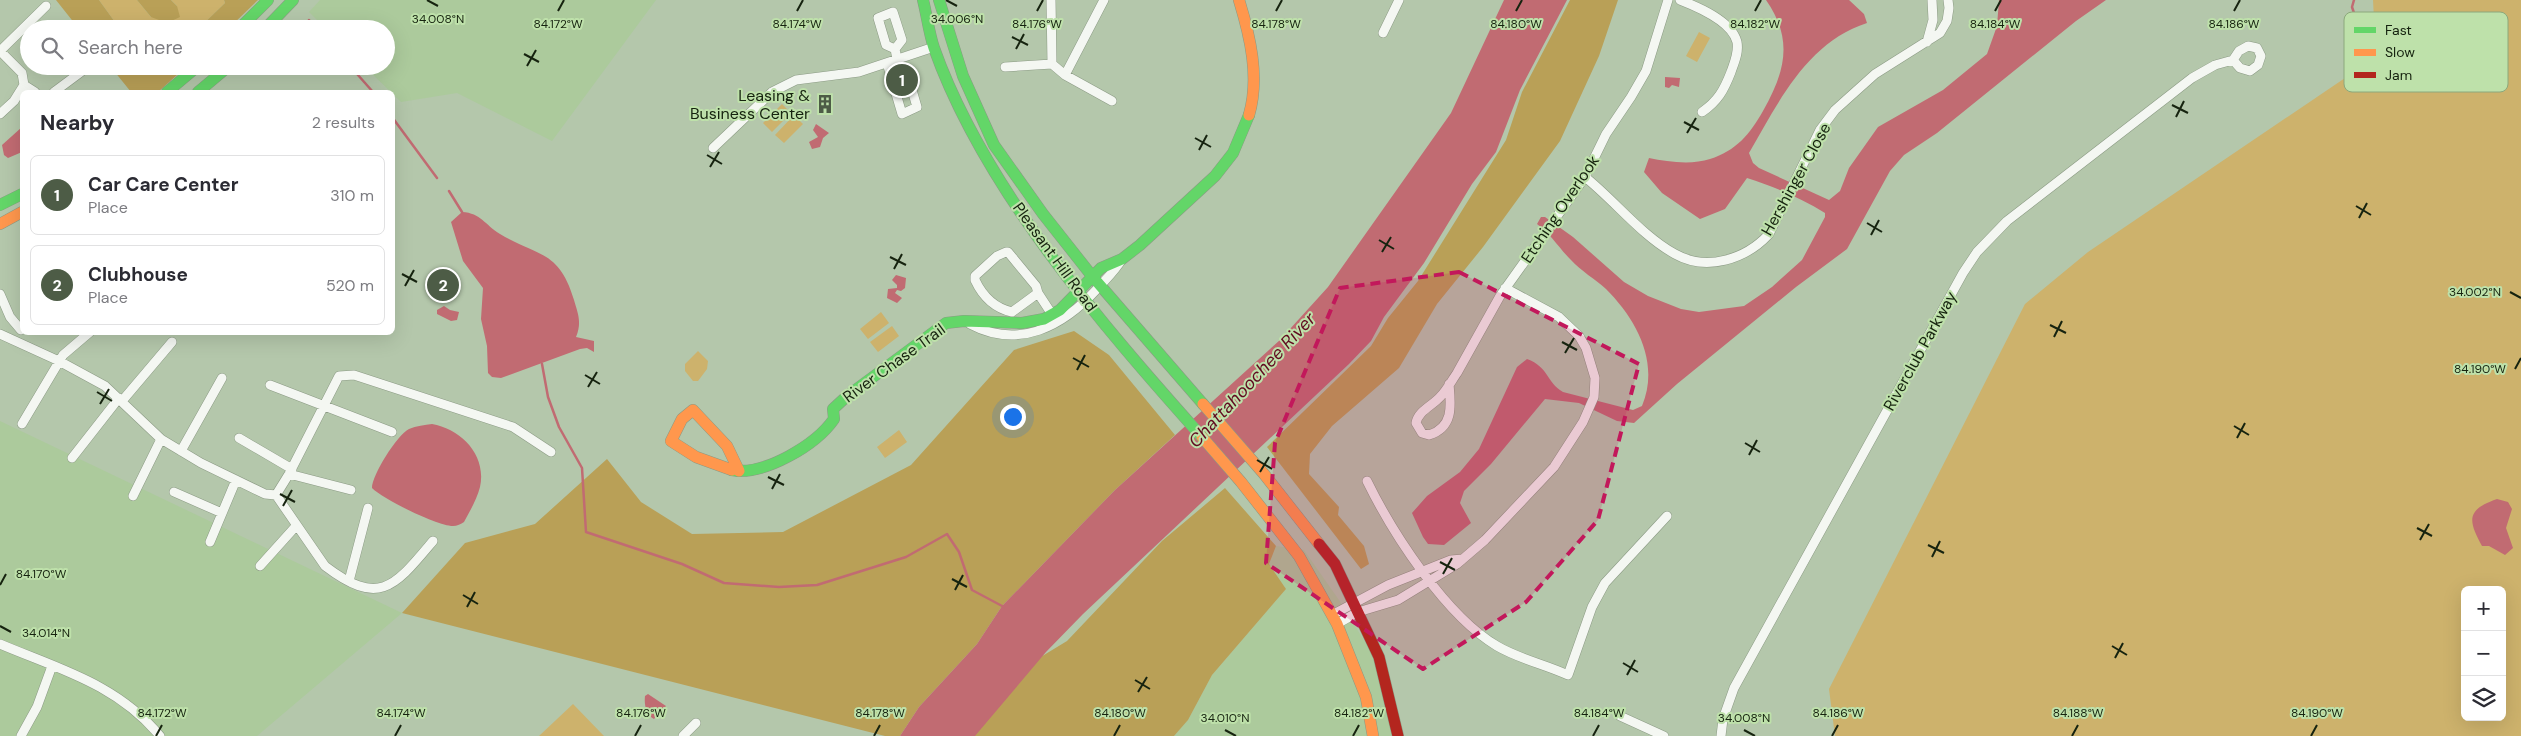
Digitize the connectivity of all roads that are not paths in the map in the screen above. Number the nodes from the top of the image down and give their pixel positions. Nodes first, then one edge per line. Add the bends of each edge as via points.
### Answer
1 (268, 0) edge
2 (293, 0) edge
3 (923, 0) edge
4 (939, 0) edge
5 (1051, 0) edge
6 (1104, 0) edge
7 (1239, 0) edge
8 (1399, 0) edge
9 (1668, 0) edge
10 (1680, 0) edge
11 (1932, 0) edge
12 (1948, 0) edge
13 (46, 6) dead end
14 (32, 20) edge
15 (248, 20) edge
16 (274, 20) edge
17 (20, 31) edge
18 (1383, 33) dead end
19 (1927, 42) junction
20 (934, 47) junction
21 (895, 49) dead end
22 (0, 51) edge
23 (898, 59) junction
24 (2233, 60) dead end
25 (887, 63) junction
26 (1052, 64) junction
27 (1005, 67) dead end
28 (20, 70) edge
29 (22, 75) edge
30 (77, 75) edge
31 (187, 75) edge
32 (218, 75) edge
33 (1065, 75) junction
34 (24, 85) junction
35 (21, 90) edge
36 (32, 90) edge
37 (57, 90) edge
38 (169, 90) edge
39 (200, 90) edge
40 (20, 91) edge
41 (895, 92) junction
42 (1112, 101) dead end
43 (1702, 112) dead end
44 (0, 114) edge
45 (994, 145) junction
46 (713, 148) dead end
47 (1585, 177) junction
48 (20, 195) edge
49 (0, 206) edge
50 (20, 213) edge
51 (0, 224) edge
52 (1122, 259) junction
53 (1092, 276) junction
54 (1100, 285) junction
55 (1505, 288) junction
56 (1038, 293) junction
57 (0, 294) edge
58 (1083, 296) junction
59 (1055, 320) junction
60 (20, 326) edge
61 (20, 329) edge
62 (87, 335) edge
63 (4, 338) edge
64 (172, 342) dead end
65 (59, 361) junction
66 (222, 378) dead end
67 (1449, 384) junction
68 (270, 385) dead end
69 (121, 400) junction
70 (323, 404) junction
71 (22, 424) dead end
72 (392, 432) dead end
73 (239, 438) dead end
74 (161, 439) junction
75 (181, 451) junction
76 (551, 452) dead end
77 (72, 458) dead end
78 (738, 471) junction
79 (290, 472) junction
80 (236, 480) junction
81 (1367, 480) dead end
82 (351, 490) dead end
83 (174, 492) dead end
84 (276, 495) junction
85 (133, 496) dead end
86 (368, 508) dead end
87 (222, 513) junction
88 (1667, 516) dead end
89 (296, 526) junction
90 (433, 541) dead end
91 (210, 542) dead end
92 (1463, 559) junction
93 (260, 566) dead end
94 (1424, 571) junction
95 (1430, 580) junction
96 (349, 581) junction
97 (1356, 608) junction
98 (1334, 620) junction
99 (0, 644) edge
100 (52, 666) junction
101 (1620, 716) dead end
102 (696, 724) dead end
103 (21, 736) edge
104 (160, 736) edge
105 (683, 736) edge
106 (1373, 736) edge
107 (1398, 736) edge
108 (1664, 736) edge
109 (1720, 736) edge

1 - 15 main road
2 - 16 main road
3 - 20 main road, Pleasant Hill Road
4 - 45 main road, Pleasant Hill Road via 963,76
5 - 26 street
6 - 33 street
7 - 52 main road via 1248,27 1255,73 1253,99 1238,142 1218,172
8 - 18 street
9 - 47 street, Etching Overlook via 1646,71 1606,134
10 - 43 street via 1720,20 1732,30 1737,42 1737,55 1722,93
11 - 19 street via 1933,20
12 - 19 street, Hershinger Close via 1947,21 1940,33
13 - 14 street
17 - 22 street
19 - 47 street, Hershinger Close via 1875,74 1835,110 1820,130 1776,223 1758,245 1732,260 1696,261 1676,255
20 - 23 street
20 - 45 main road via 948,65 981,136
20 - 58 main road, Pleasant Hill Road via 952,93 977,142 1031,226
21 - 23 street
22 - 28 street
23 - 25 street
24 - 109 street, Riverclub Parkway via 2192,78 2007,221 1977,252 1734,688
25 - 41 street
25 - 46 street via 859,72 796,80 772,92
26 - 27 street
26 - 33 street
29 - 34 street
30 - 37 street
31 - 38 main road
32 - 39 main road
33 - 42 street
34 - 35 street
34 - 36 street
40 - 44 street
41 - 41 street via 912,90 918,107 902,114
45 - 53 main road, Pleasant Hill Road
47 - 55 street, Etching Overlook
48 - 49 main road
50 - 51 main road
52 - 53 main road via 1112,261
52 - 54 street, River Chase Trail
53 - 54 main road, Pleasant Hill Road
53 - 58 main road
54 - 58 street, River Chase Trail
54 - 97 main road, Pleasant Hill Road via 1264,474 1335,564
55 - 67 street, Etching Overlook
55 - 92 street via 1559,317 1579,336 1595,378 1594,397 1554,467
56 - 56 street via 1036,286 1008,252 997,256 976,276 978,285 990,302 1004,310 1012,312
56 - 59 street
57 - 60 street via 10,317
58 - 59 main road, River Chase Trail
58 - 98 main road, Pleasant Hill Road via 1241,482 1299,556
59 - 78 main road, River Chase Trail via 991,324 960,320 946,323 846,397 833,409 832,425 798,451 746,473
61 - 63 street
62 - 65 street
63 - 65 street
64 - 69 street
65 - 69 street via 105,386
65 - 71 street
66 - 75 street
67 - 67 street, Etching Overlook via 1417,417 1416,423 1422,433 1430,436 1445,426 1451,410
68 - 70 street
69 - 74 street
69 - 77 street
70 - 72 street
70 - 76 street via 339,376 354,375 514,427
70 - 79 street
73 - 79 street
74 - 75 street
74 - 85 street
75 - 80 street
78 - 78 main road, River Chase Trail via 720,467 682,450 671,441 682,419 693,410 727,446
79 - 82 street
79 - 84 street
80 - 84 street via 265,494
80 - 87 street
81 - 94 street
83 - 87 street
84 - 89 street
86 - 96 street
87 - 91 street
88 - 95 street via 1604,583 1568,675 1521,658 1481,636 1450,607
89 - 93 street
89 - 96 street via 325,566
90 - 96 street via 403,576 382,588 369,590
92 - 94 street via 1451,560
92 - 95 street
94 - 95 street
94 - 97 street via 1379,589
95 - 97 street via 1398,600
97 - 98 street
97 - 107 main road, Pleasant Hill Road via 1380,657
98 - 106 main road, Pleasant Hill Road via 1366,697
99 - 100 street
100 - 103 street via 37,707
100 - 104 street via 93,681 130,706
101 - 108 street
102 - 105 street

